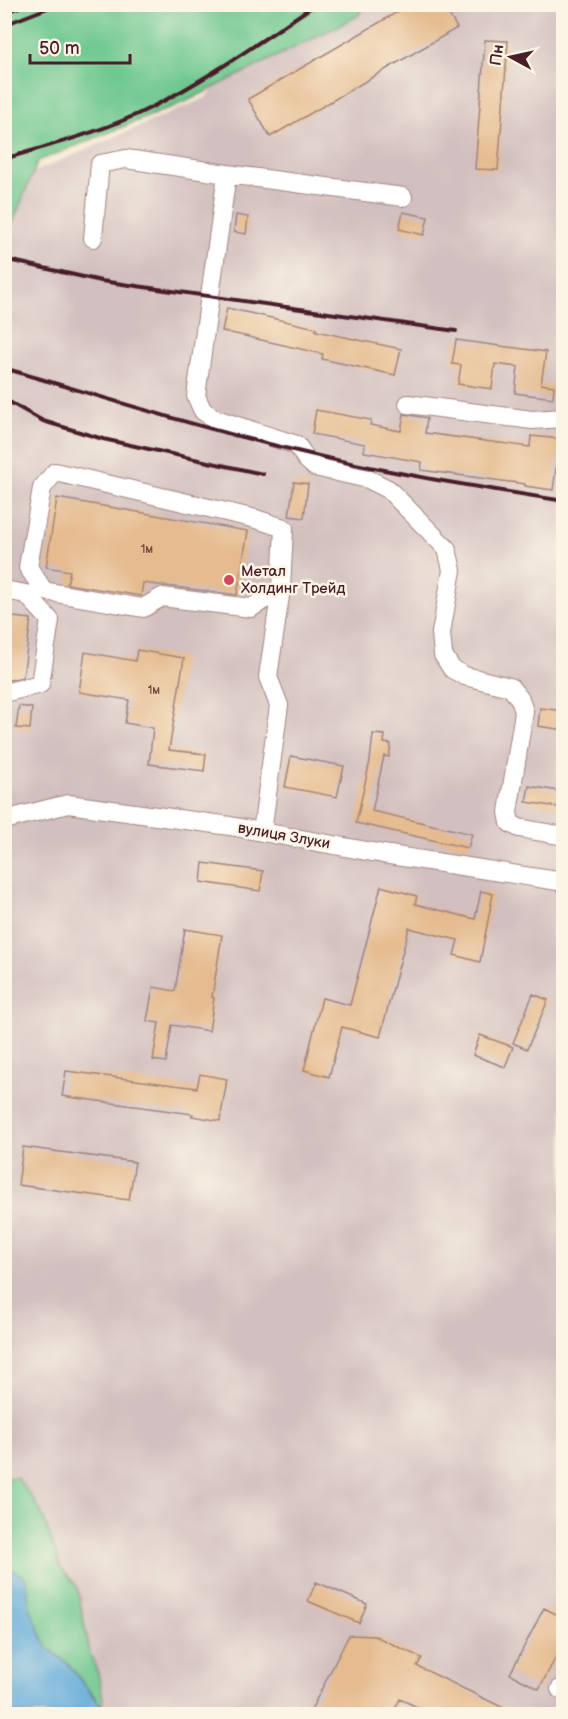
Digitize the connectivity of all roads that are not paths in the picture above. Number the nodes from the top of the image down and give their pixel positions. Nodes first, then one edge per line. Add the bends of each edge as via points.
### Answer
1 (226, 172) junction
2 (404, 197) dead end
3 (93, 238) dead end
4 (408, 404) dead end
5 (564, 418) edge
6 (281, 589) junction
7 (4, 590) edge
8 (4, 693) edge
9 (4, 820) edge
10 (262, 832) junction
11 (564, 836) edge
12 (564, 882) edge

1 - 2 street
1 - 3 street via 126,159 100,164
1 - 11 street via 196,396 202,411 297,446 315,467 368,479 388,489 447,549 452,570 441,633 443,655 452,669 465,676 510,687 524,712 508,812 510,823
4 - 5 street via 532,420
6 - 6 street via 251,608 162,597 143,608 44,591 28,567 42,488 55,472 284,528
6 - 10 street via 268,677 279,705
7 - 8 street via 26,594 50,620 40,684
9 - 10 street, вулиця Злуки via 68,804
10 - 12 street, вулиця Злуки

